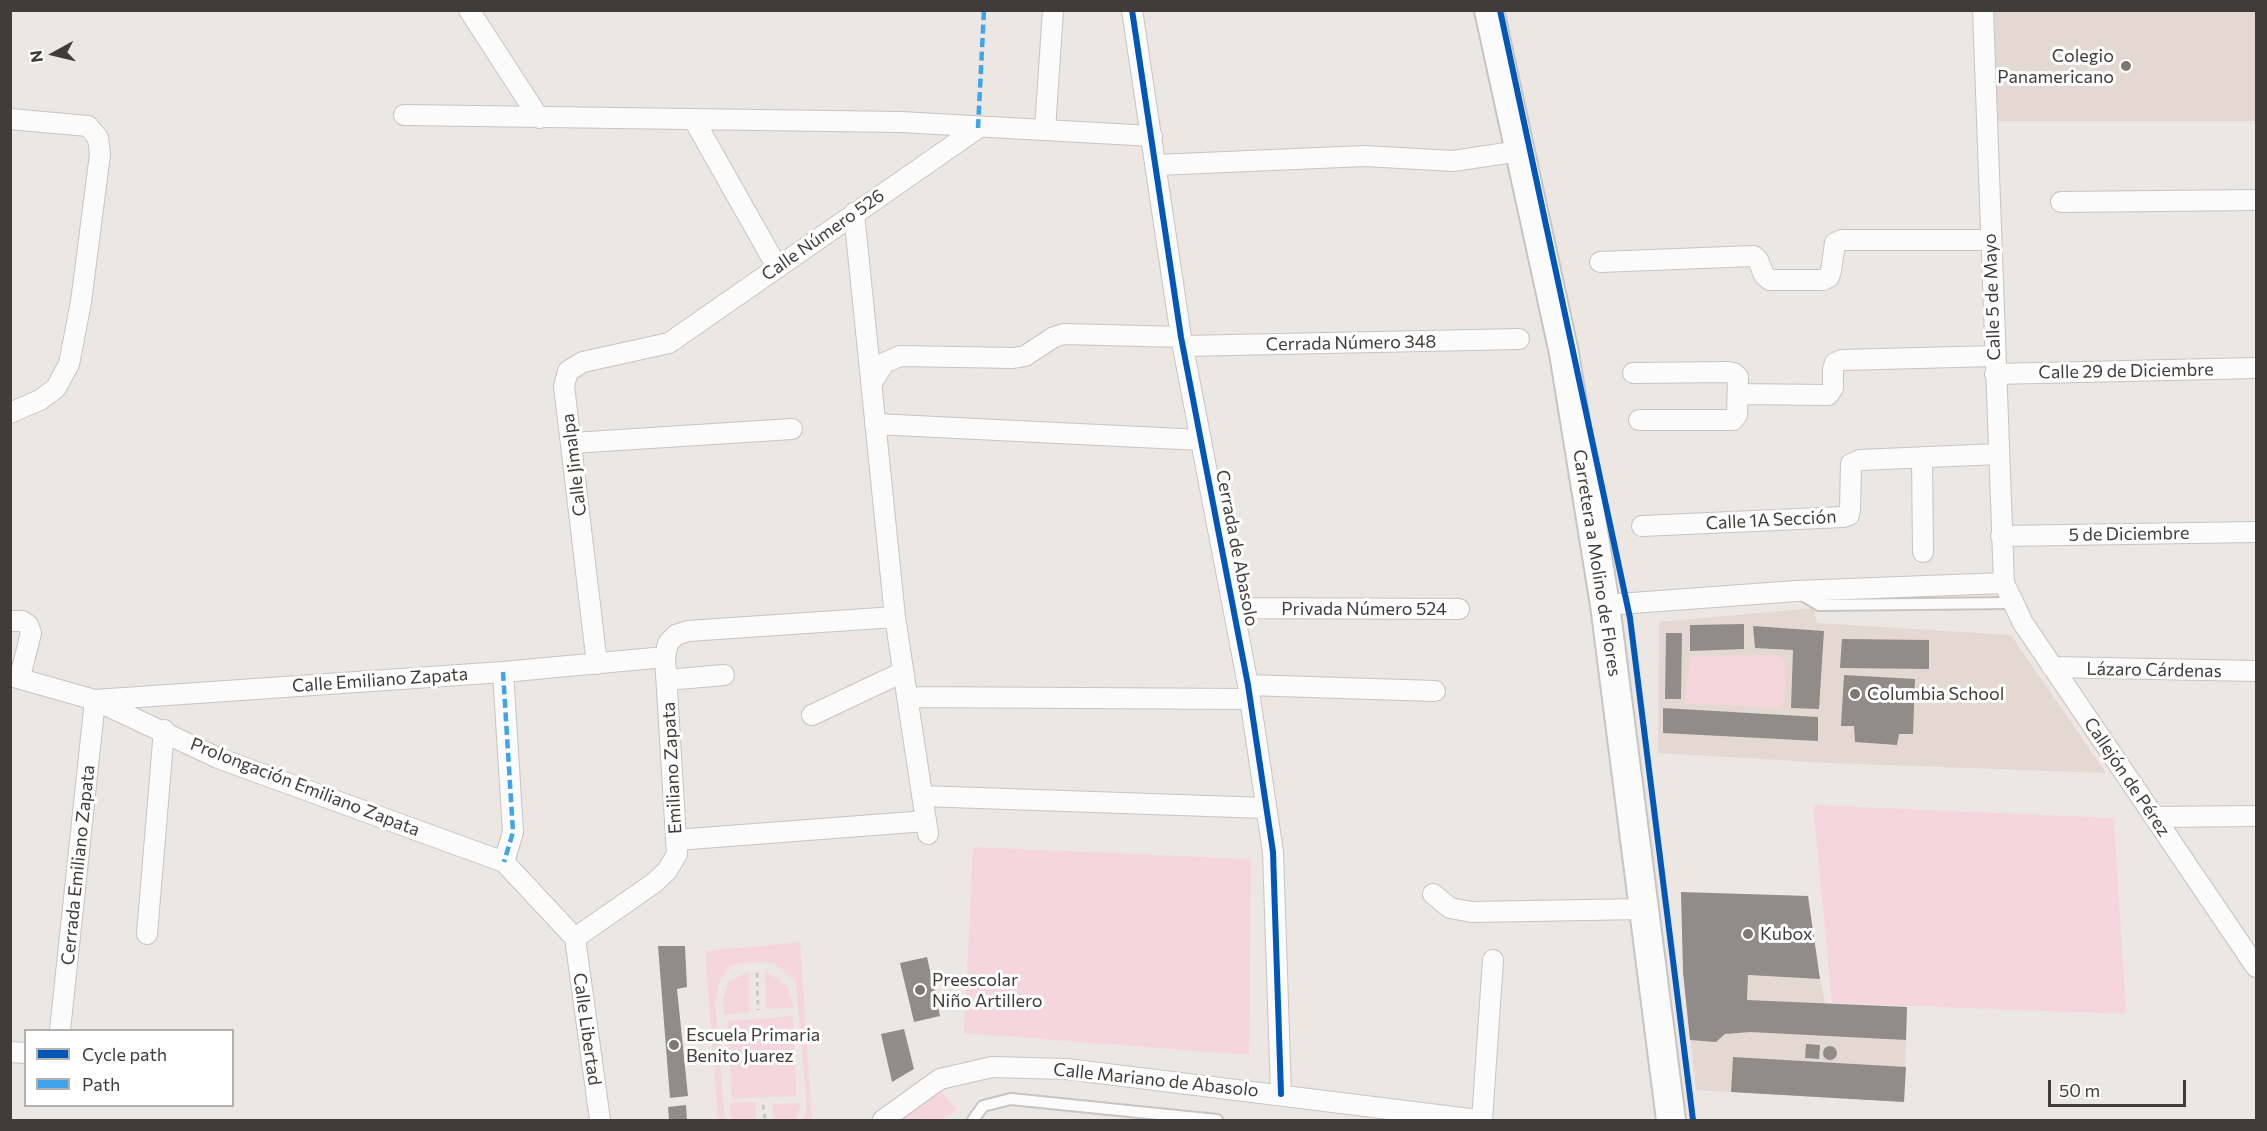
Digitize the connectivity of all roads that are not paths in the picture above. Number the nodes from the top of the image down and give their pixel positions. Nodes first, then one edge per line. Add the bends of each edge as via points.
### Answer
1 (469, 10) edge
2 (1053, 10) edge
3 (1132, 10) edge
4 (1489, 10) edge
5 (1983, 10) edge
6 (404, 115) dead end
7 (539, 118) junction
8 (10, 119) edge
9 (694, 120) junction
10 (978, 128) junction
11 (1045, 130) junction
12 (1152, 136) junction
13 (1520, 151) junction
14 (1156, 165) junction
15 (2256, 200) edge
16 (2061, 202) dead end
17 (854, 213) junction
18 (1989, 240) junction
19 (1600, 262) dead end
20 (777, 267) junction
21 (1519, 339) dead end
22 (1182, 341) junction
23 (669, 343) joint
24 (1995, 365) junction
25 (2256, 368) edge
26 (1634, 373) dead end
27 (872, 383) junction
28 (1738, 394) junction
29 (10, 413) edge
30 (1639, 420) dead end
31 (875, 424) junction
32 (792, 429) dead end
33 (1201, 440) junction
34 (572, 443) junction
35 (1998, 454) junction
36 (1922, 457) junction
37 (1642, 526) dead end
38 (2256, 532) edge
39 (2001, 536) junction
40 (1923, 552) dead end
41 (2004, 583) junction
42 (1796, 591) junction
43 (2012, 603) junction
44 (1605, 605) junction
45 (1233, 608) junction
46 (1459, 609) dead end
47 (895, 616) junction
48 (10, 621) edge
49 (665, 657) junction
50 (597, 664) junction
51 (2052, 667) junction
52 (2256, 671) edge
53 (503, 672) junction
54 (903, 672) junction
55 (724, 675) dead end
56 (15, 676) edge
57 (667, 680) junction
58 (1435, 691) dead end
59 (1249, 692) junction
60 (908, 697) junction
61 (95, 700) junction
62 (812, 715) dead end
63 (164, 730) junction
64 (922, 796) junction
65 (1265, 808) junction
66 (2256, 816) edge
67 (2154, 817) junction
68 (676, 840) junction
69 (504, 862) junction
70 (1433, 894) dead end
71 (1644, 909) junction
72 (147, 934) dead end
73 (575, 938) junction
74 (1493, 960) dead end
75 (2256, 967) edge
76 (60, 1029) edge
77 (1281, 1094) junction
78 (600, 1120) edge
79 (883, 1120) edge
80 (973, 1120) edge
81 (1217, 1120) edge
82 (1480, 1120) edge
83 (1671, 1120) edge

1 - 7 street
2 - 11 street
3 - 12 street, Cerrada de Abasolo
4 - 13 main road, Carretera a Molino de Flores
5 - 18 street, Calle 5 de Mayo
6 - 7 street
7 - 9 street
8 - 29 street via 88,126 98,138 100,154 69,364 56,388
9 - 10 street via 901,122
9 - 20 street
10 - 11 street
10 - 17 street, Calle Número 526
11 - 12 street
12 - 14 street, Cerrada de Abasolo
13 - 14 street via 1453,161 1365,156
13 - 44 main road, Carretera a Molino de Flores via 1564,353
14 - 22 street, Cerrada de Abasolo
15 - 16 street
17 - 20 street, Calle Número 526
17 - 27 street
18 - 19 street via 1842,240 1832,248 1831,271 1823,280 1770,280 1754,256
18 - 24 street, Calle 5 de Mayo
20 - 23 street, Calle Número 526
21 - 22 street, Cerrada Número 348
22 - 27 street, Cerrada Número 348 via 1064,334 1025,356 1013,358 900,356 884,363
22 - 33 street, Cerrada de Abasolo
23 - 34 street, Calle Jimalpa via 583,362 568,371 564,386
24 - 25 street, Calle 29 de Diciembre
24 - 28 street, Calle 29 de Diciembre via 1842,360 1835,363 1833,388 1828,395
24 - 35 street, Calle 5 de Mayo
26 - 28 street via 1734,373 1738,377
27 - 31 street
28 - 30 street via 1737,415 1727,422
31 - 33 street
31 - 47 street
32 - 34 street
33 - 45 street, Cerrada de Abasolo
34 - 50 street, Calle Jimalpa
35 - 36 street, Calle 1A Sección
35 - 39 street, Calle 5 de Mayo
36 - 37 street, Calle 1A Sección via 1860,460 1851,464 1850,509 1849,515 1843,517
36 - 40 street
38 - 39 street, 5 de Diciembre
39 - 41 street, Calle 5 de Mayo
41 - 42 street
41 - 43 street, Callejón de Pérez
42 - 43 lane via 1819,605
42 - 44 street
43 - 51 street, Callejón de Pérez
44 - 71 main road, Carretera a Molino de Flores
45 - 46 street, Privada Número 524
45 - 59 street, Cerrada de Abasolo
47 - 49 street via 688,631 668,643
47 - 54 street
48 - 56 street via 22,621 31,633
49 - 50 street, Calle Emiliano Zapata
49 - 57 street, Emiliano Zapata
50 - 53 street, Calle Emiliano Zapata
51 - 52 street, Lázaro Cárdenas
51 - 67 street, Callejón de Pérez
53 - 61 street, Calle Emiliano Zapata
53 - 69 street via 513,832
54 - 60 street
54 - 62 street
55 - 57 street
56 - 61 street, Prolongación Emiliano Zapata
57 - 68 street, Emiliano Zapata
58 - 59 street
59 - 60 street
59 - 65 street, Cerrada de Abasolo
60 - 64 street
61 - 63 street, Prolongación Emiliano Zapata
61 - 76 street, Cerrada Emiliano Zapata
63 - 69 street, Prolongación Emiliano Zapata via 219,758
63 - 72 street
64 - 65 street
64 - 68 street via 927,827
65 - 77 street, Cerrada de Abasolo via 1276,884
66 - 67 street
67 - 75 street, Callejón de Pérez
68 - 73 street, Emiliano Zapata via 677,854 667,871
69 - 73 street, Prolongación Emiliano Zapata
70 - 71 street via 1450,908 1472,912
71 - 83 main road, Carretera a Molino de Flores
73 - 78 street, Calle Libertad
74 - 82 street
77 - 79 street, Calle Mariano de Abasolo via 1067,1069 992,1067 940,1079
77 - 82 street, Calle Mariano de Abasolo
80 - 81 lane via 983,1106 1011,1099

